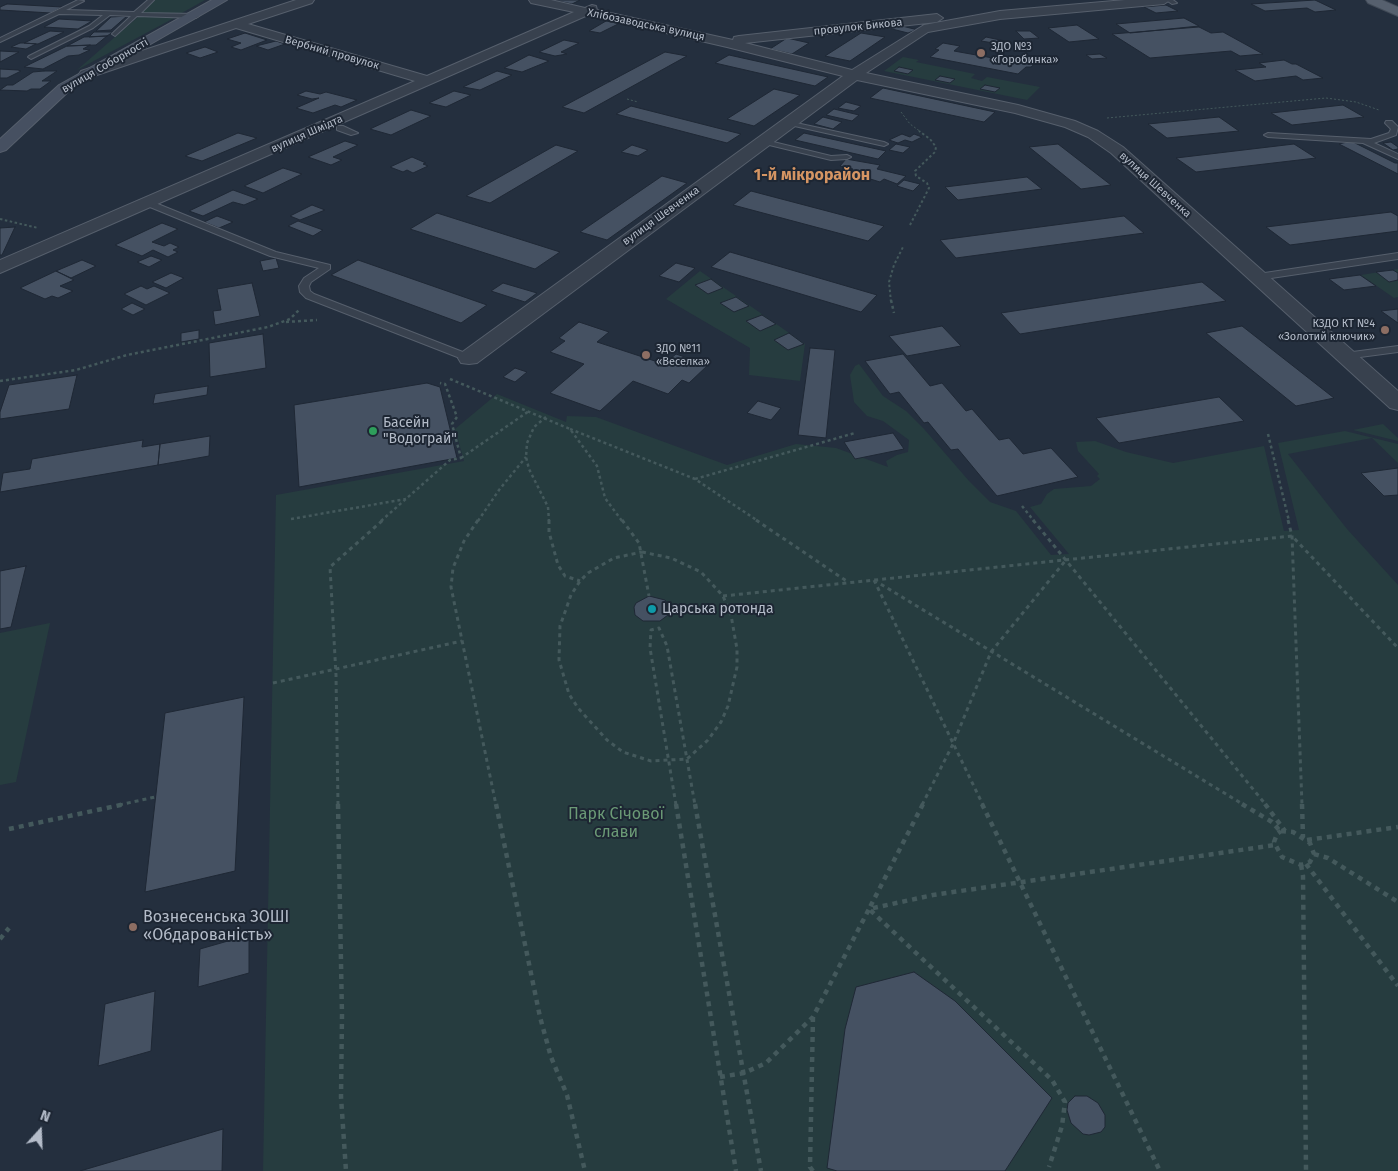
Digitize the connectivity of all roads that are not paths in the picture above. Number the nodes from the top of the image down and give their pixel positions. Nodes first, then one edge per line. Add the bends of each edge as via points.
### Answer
1 (151, 0) edge
2 (221, 0) edge
3 (308, 0) edge
4 (535, 0) edge
5 (614, 0) edge
6 (1372, 0) edge
7 (81, 1) edge
8 (1169, 1) edge
9 (970, 9) dead end
10 (58, 12) junction
11 (586, 12) junction
12 (1398, 12) edge
13 (108, 14) junction
14 (995, 14) junction
15 (135, 15) junction
16 (196, 16) junction
17 (235, 24) junction
18 (115, 34) dead end
19 (0, 40) edge
20 (728, 42) junction
21 (137, 46) junction
22 (161, 49) junction
23 (31, 57) dead end
24 (86, 74) junction
25 (855, 75) junction
26 (428, 81) junction
27 (790, 122) junction
28 (1398, 126) edge
29 (340, 128) dead end
30 (354, 132) dead end
31 (1268, 135) dead end
32 (1396, 137) edge
33 (764, 141) junction
34 (1361, 141) junction
35 (3, 142) edge
36 (884, 144) dead end
37 (1398, 156) edge
38 (847, 157) dead end
39 (148, 203) junction
40 (1398, 256) edge
41 (0, 267) edge
42 (1258, 277) junction
43 (1398, 349) edge
44 (1345, 356) junction
45 (468, 358) joint
46 (1398, 403) edge

1 - 15 lane
2 - 16 main road, вулиця Соборності
3 - 17 street
4 - 11 street, Хлібозаводська вулиця
5 - 11 street, вулиця Шмідта
6 - 12 main road
7 - 10 lane
8 - 14 street, провулок Бикова
9 - 14 street
10 - 13 lane
10 - 19 lane
11 - 20 street, Хлібозаводська вулиця
11 - 26 street, вулиця Шмідта
13 - 15 lane
13 - 23 lane
14 - 20 street, провулок Бикова
14 - 25 street, вулиця Шевченка via 924,30
15 - 16 lane
15 - 18 lane
16 - 21 main road, вулиця Соборності
17 - 22 street
17 - 26 street, Вербний провулок
20 - 25 street, вулиця Шевченка
21 - 22 street
21 - 24 main road, вулиця Соборності
22 - 24 street
24 - 35 main road, вулиця Соборності via 56,93
25 - 27 street, вулиця Шевченка
25 - 42 street, вулиця Шевченка via 1027,111 1093,134 1117,150
26 - 39 street, вулиця Шмідта
27 - 33 street, вулиця Шевченка
27 - 36 lane
28 - 32 lane via 1389,123 1395,129
29 - 30 lane
31 - 34 lane
32 - 34 lane
33 - 38 lane via 831,158
33 - 45 street, вулиця Шевченка
34 - 37 lane
39 - 41 street, вулиця Шмідта
39 - 45 lane via 272,254 327,267 307,280 305,292 310,296
40 - 42 lane
42 - 44 street, вулиця Шевченка
43 - 44 lane
44 - 46 street, вулиця Шевченка

